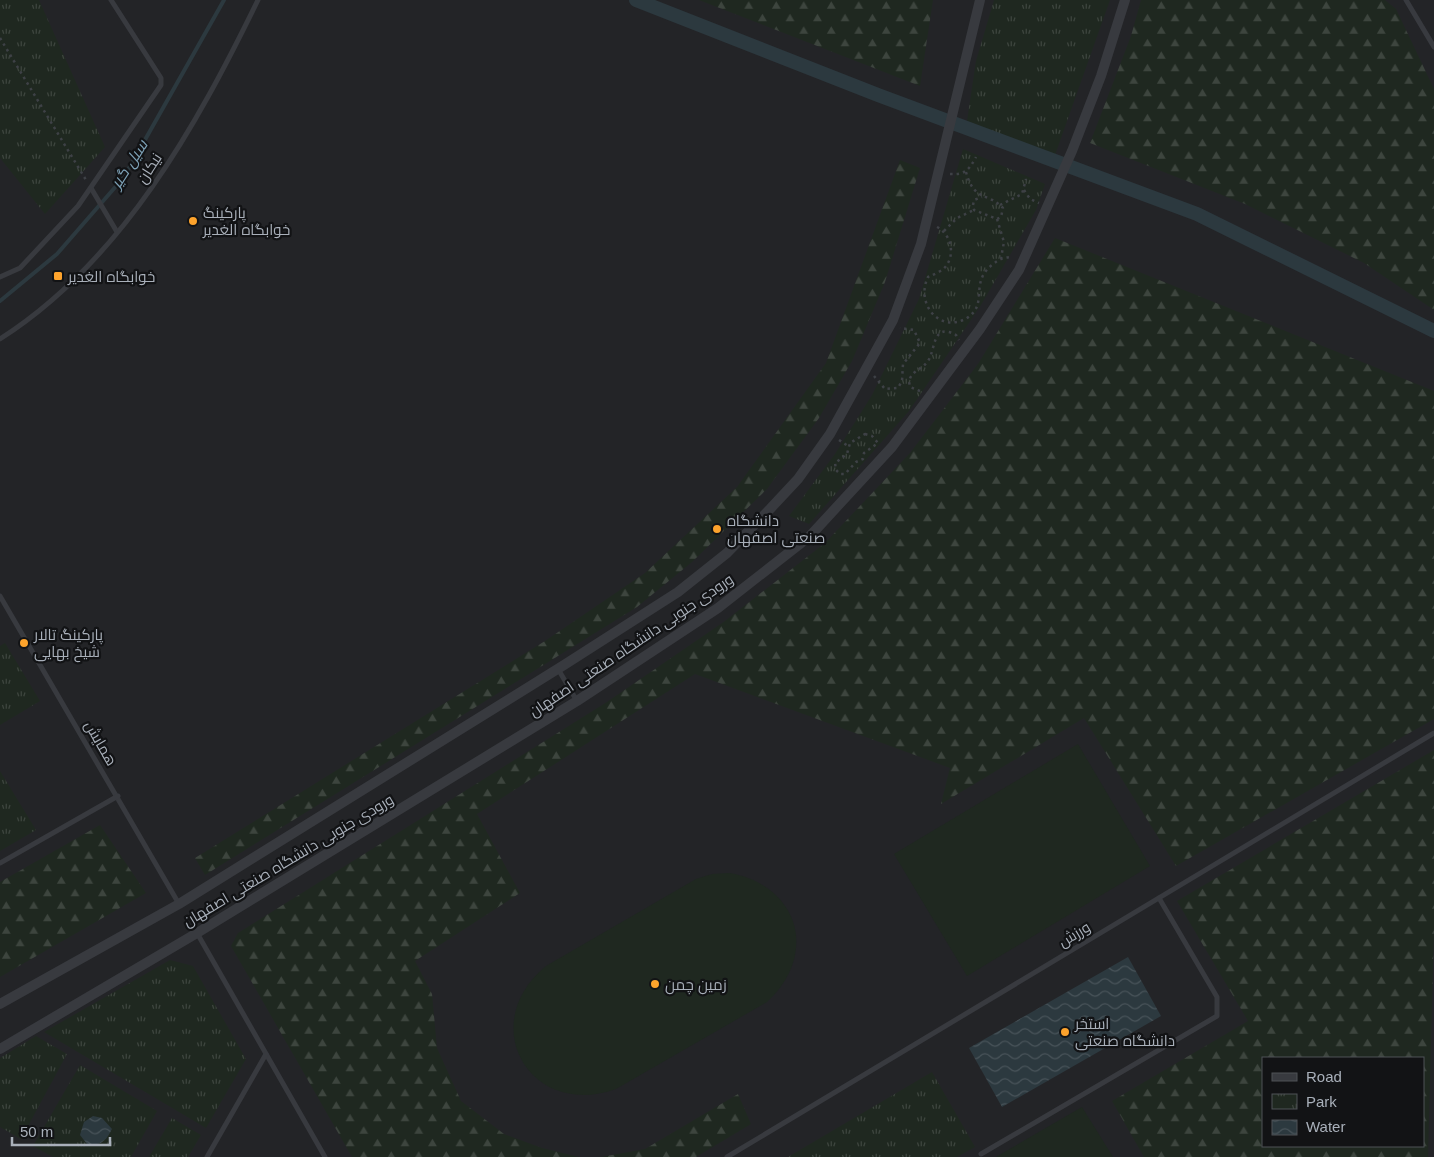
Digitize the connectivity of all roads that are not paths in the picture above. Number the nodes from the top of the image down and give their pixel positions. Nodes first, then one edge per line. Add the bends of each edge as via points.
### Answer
1 (111, 0) edge
2 (258, 0) edge
3 (980, 0) edge
4 (1124, 0) edge
5 (1406, 0) edge
6 (1434, 47) edge
7 (91, 188) junction
8 (117, 232) junction
9 (0, 277) edge
10 (0, 339) edge
11 (0, 596) edge
12 (558, 669) junction
13 (577, 702) junction
14 (1434, 733) edge
15 (118, 796) junction
16 (0, 863) edge
17 (1159, 898) junction
18 (179, 904) junction
19 (197, 933) junction
20 (0, 1004) edge
21 (0, 1049) edge
22 (266, 1054) junction
23 (981, 1154) dead end
24 (207, 1157) edge
25 (325, 1157) edge
26 (727, 1157) edge

1 - 7 lane via 161,78 161,85
2 - 8 lane, نیکان via 229,59 158,181
3 - 12 street, ورودی جنوبی دانشگاه صنعتی اصفهان via 921,244 889,328 838,421 798,479 727,553 678,592
4 - 13 street, ورودی جنوبی دانشگاه صنعتی اصفهان via 1101,76 1024,259 965,350 892,447 810,536 718,608
5 - 6 lane
7 - 8 lane
7 - 9 lane via 20,268
8 - 10 lane, نیکان via 66,287 22,325
11 - 15 lane, همایش
12 - 13 lane
12 - 18 street, ورودی جنوبی دانشگاه صنعتی اصفهان
13 - 19 street, ورودی جنوبی دانشگاه صنعتی اصفهان
14 - 17 lane, ورزش
15 - 16 lane
15 - 18 lane, همایش
17 - 23 lane via 1218,997 1217,1016
17 - 26 lane, ورزش
18 - 20 street, ورودی جنوبی دانشگاه صنعتی اصفهان
19 - 21 street, ورودی جنوبی دانشگاه صنعتی اصفهان
19 - 22 lane
22 - 24 lane
22 - 25 lane

